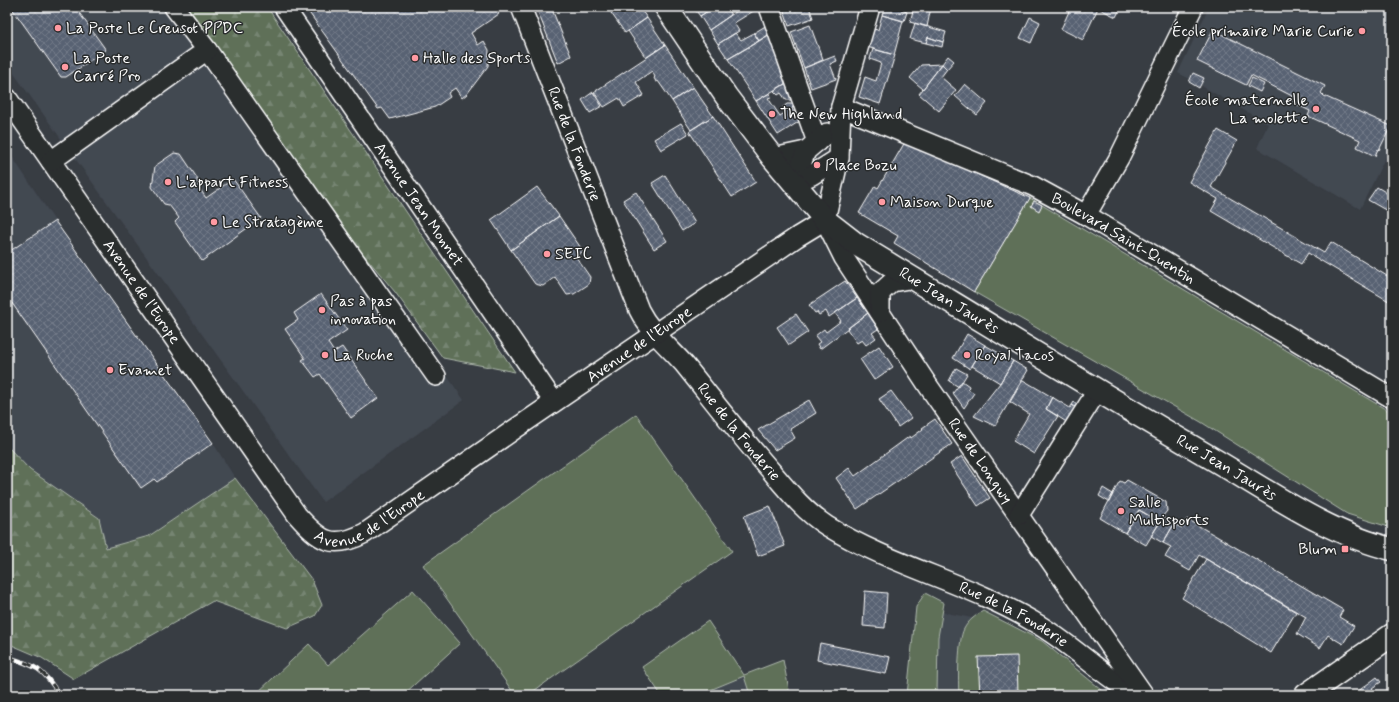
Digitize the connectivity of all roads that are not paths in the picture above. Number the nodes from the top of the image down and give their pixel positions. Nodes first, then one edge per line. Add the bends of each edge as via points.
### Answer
1 (174, 7) edge
2 (284, 7) edge
3 (521, 7) edge
4 (666, 7) edge
5 (769, 7) edge
6 (870, 7) edge
7 (1193, 7) edge
8 (207, 50) junction
9 (7, 98) edge
10 (841, 114) junction
11 (812, 146) junction
12 (773, 158) junction
13 (839, 158) junction
14 (51, 161) junction
15 (794, 183) junction
16 (1086, 214) junction
17 (826, 220) junction
18 (914, 278) junction
19 (880, 312) junction
20 (655, 334) junction
21 (436, 376) dead end
22 (1097, 391) junction
23 (1392, 398) edge
24 (554, 402) junction
25 (1019, 515) junction
26 (1392, 549) edge
27 (1392, 635) edge
28 (1136, 695) edge
29 (1144, 695) edge
30 (1306, 695) edge

1 - 8 street
2 - 24 street, Avenue Jean Monnet
3 - 20 street, Rue de la Fonderie via 639,310 647,326
4 - 12 main road, Rue Jean Jaurès via 734,108
5 - 11 street
6 - 10 street
7 - 16 street via 1119,158
8 - 14 street
8 - 21 street
9 - 14 street, Avenue de l'Europe
10 - 11 street
10 - 13 street
10 - 16 street, Boulevard Saint-Quentin via 1033,186
11 - 12 street
11 - 15 street
12 - 15 main road, Rue Jean Jaurès
13 - 15 street
13 - 17 street
14 - 24 street, Avenue de l'Europe via 297,515 308,528 330,542 340,543 365,534
15 - 17 main road, Rue Jean Jaurès
16 - 23 street, Boulevard Saint-Quentin
17 - 18 main road, Rue Jean Jaurès via 856,244
17 - 19 street, Rue de Longwy via 844,258
17 - 20 street, Avenue de l'Europe
18 - 19 street via 892,282 880,293
18 - 22 main road, Rue Jean Jaurès
19 - 25 street, Rue de Longwy via 929,388
20 - 24 street, Avenue de l'Europe
20 - 28 street, Rue de la Fonderie via 793,496 826,526 1034,621
22 - 25 street
22 - 26 main road, Rue Jean Jaurès via 1333,528
25 - 29 street, Rue de Longwy
27 - 30 main road

